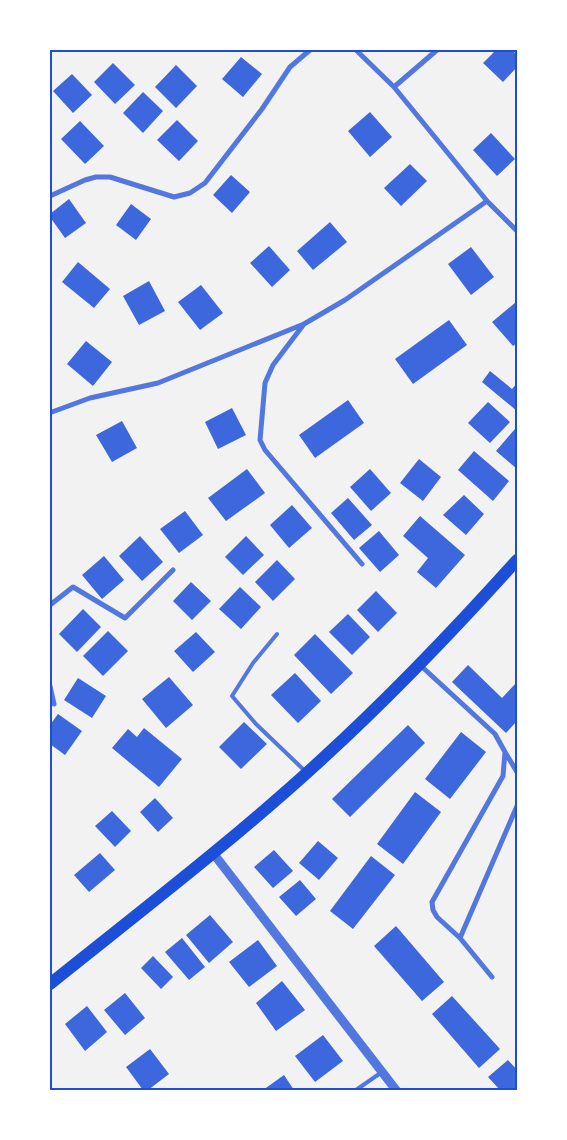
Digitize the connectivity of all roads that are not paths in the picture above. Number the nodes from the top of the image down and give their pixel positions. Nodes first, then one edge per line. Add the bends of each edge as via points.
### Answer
1 (310, 50) edge
2 (356, 50) edge
3 (437, 50) edge
4 (394, 87) junction
5 (50, 196) edge
6 (488, 201) junction
7 (517, 232) edge
8 (304, 324) junction
9 (50, 411) edge
10 (517, 560) edge
11 (362, 564) dead end
12 (173, 570) dead end
13 (50, 605) edge
14 (278, 634) dead end
15 (420, 665) junction
16 (50, 686) edge
17 (54, 704) dead end
18 (505, 752) junction
19 (307, 772) junction
20 (517, 772) edge
21 (517, 806) edge
22 (213, 853) junction
23 (460, 938) junction
24 (492, 977) dead end
25 (50, 984) edge
26 (382, 1072) junction
27 (356, 1090) edge
28 (396, 1090) edge

1 - 5 street via 290,67 205,183 190,193 174,196 110,177 96,177
2 - 4 street
3 - 4 street
4 - 6 street
6 - 7 street
6 - 8 street via 345,300
8 - 9 street via 158,383 90,398
8 - 11 street via 273,365 265,383 260,440
10 - 15 main road
12 - 13 street via 125,618 72,587
14 - 19 lane via 253,663 232,696 256,724
15 - 18 street via 495,734
15 - 19 main road
16 - 17 street
18 - 20 street
18 - 23 street via 503,776 432,902 437,917
19 - 22 main road
21 - 23 street
22 - 25 main road
22 - 26 street
23 - 24 street
26 - 27 lane
26 - 28 street

